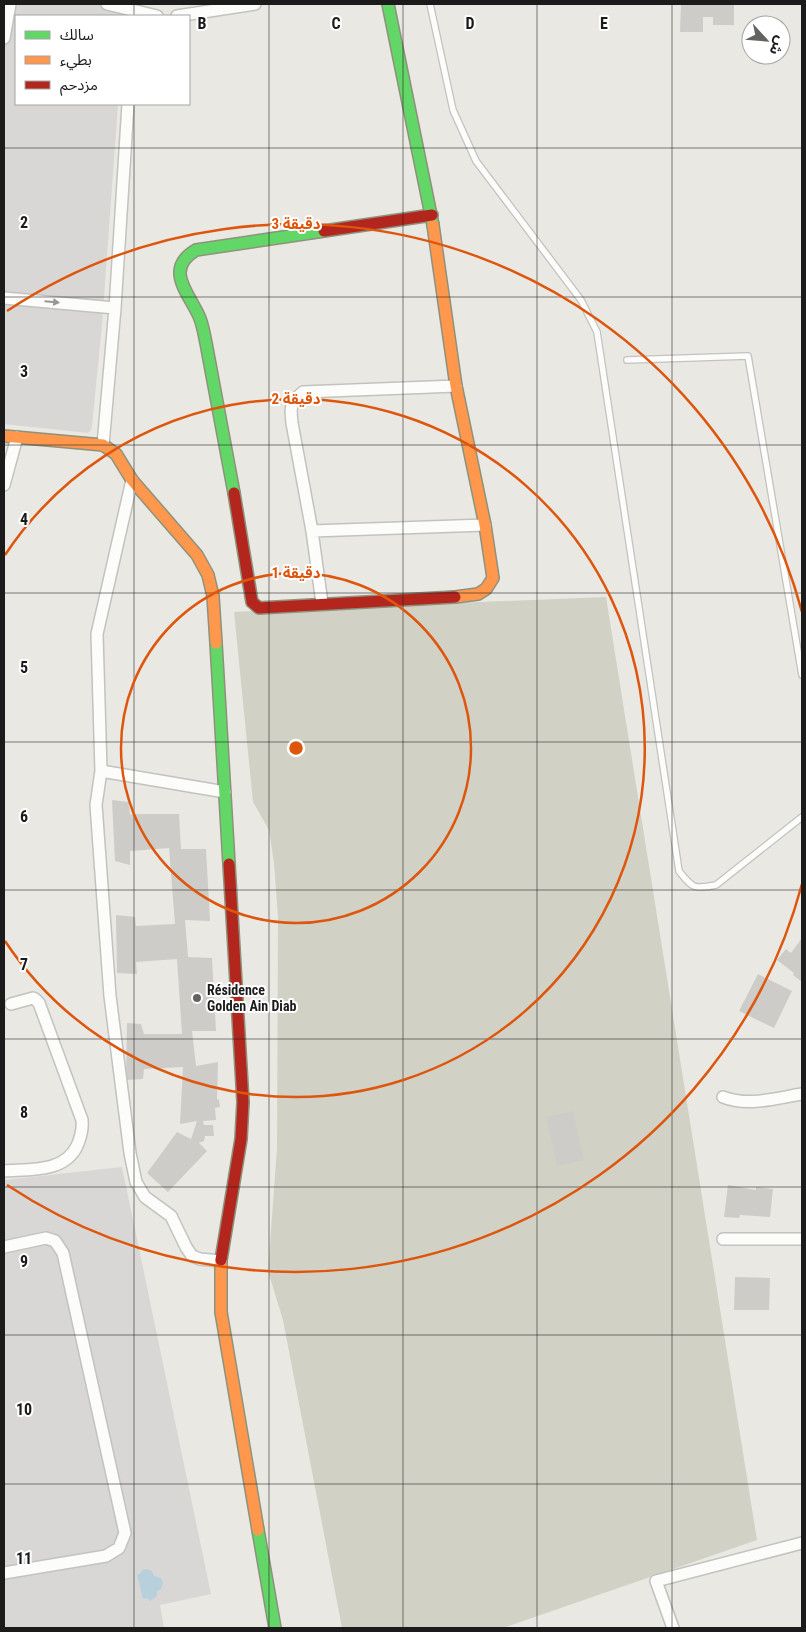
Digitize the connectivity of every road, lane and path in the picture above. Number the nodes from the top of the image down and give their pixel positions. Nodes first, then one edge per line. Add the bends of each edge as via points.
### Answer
1 (10, 4) edge
2 (107, 4) edge
3 (255, 4) edge
4 (388, 4) edge
5 (430, 4) edge
6 (134, 14) edge
7 (184, 15) edge
8 (4, 31) edge
9 (128, 105) edge
10 (432, 216) junction
11 (4, 298) edge
12 (115, 308) junction
13 (628, 360) dead end
14 (456, 386) junction
15 (4, 436) edge
16 (17, 437) junction
17 (104, 445) junction
18 (132, 480) junction
19 (4, 485) edge
20 (485, 525) junction
21 (312, 532) junction
22 (322, 603) junction
23 (802, 675) edge
24 (101, 771) junction
25 (225, 792) junction
26 (802, 816) edge
27 (11, 1004) dead end
28 (802, 1094) edge
29 (723, 1098) dead end
30 (4, 1171) edge
31 (802, 1239) edge
32 (722, 1240) dead end
33 (4, 1247) edge
34 (221, 1261) junction
35 (802, 1543) edge
36 (4, 1573) edge
37 (275, 1628) edge
38 (673, 1628) edge

1 - 8 street
2 - 6 street
3 - 7 street
4 - 10 street
5 - 26 lane via 453,110 476,161 581,300 597,332 679,871 690,884 699,888 716,885
9 - 12 street
10 - 14 street
10 - 22 street via 196,250 188,254 180,268 181,281 200,321 209,355 252,602 259,608
11 -> 12 street
12 - 17 street
13 - 23 lane via 748,356
14 - 20 street
14 - 21 street via 303,392 294,400 290,408 292,423
15 - 16 street
16 - 17 street
16 - 19 street
17 - 18 street via 116,454
18 - 24 street via 97,634
18 - 25 street via 197,555 208,575 213,596
20 - 21 street
20 - 22 street via 493,578 483,593
21 - 22 street
24 - 25 street
24 - 34 street via 96,805 110,996 133,1170 141,1192 171,1216 189,1252 196,1258
25 - 34 street via 243,1102
27 - 30 street via 32,998 39,1003 83,1126 75,1150 62,1163
28 - 29 street via 745,1103
31 - 32 street
33 - 36 street via 46,1238 55,1241 63,1253 125,1533 119,1548 106,1556
34 - 37 street via 224,1335
35 - 38 street via 656,1581

